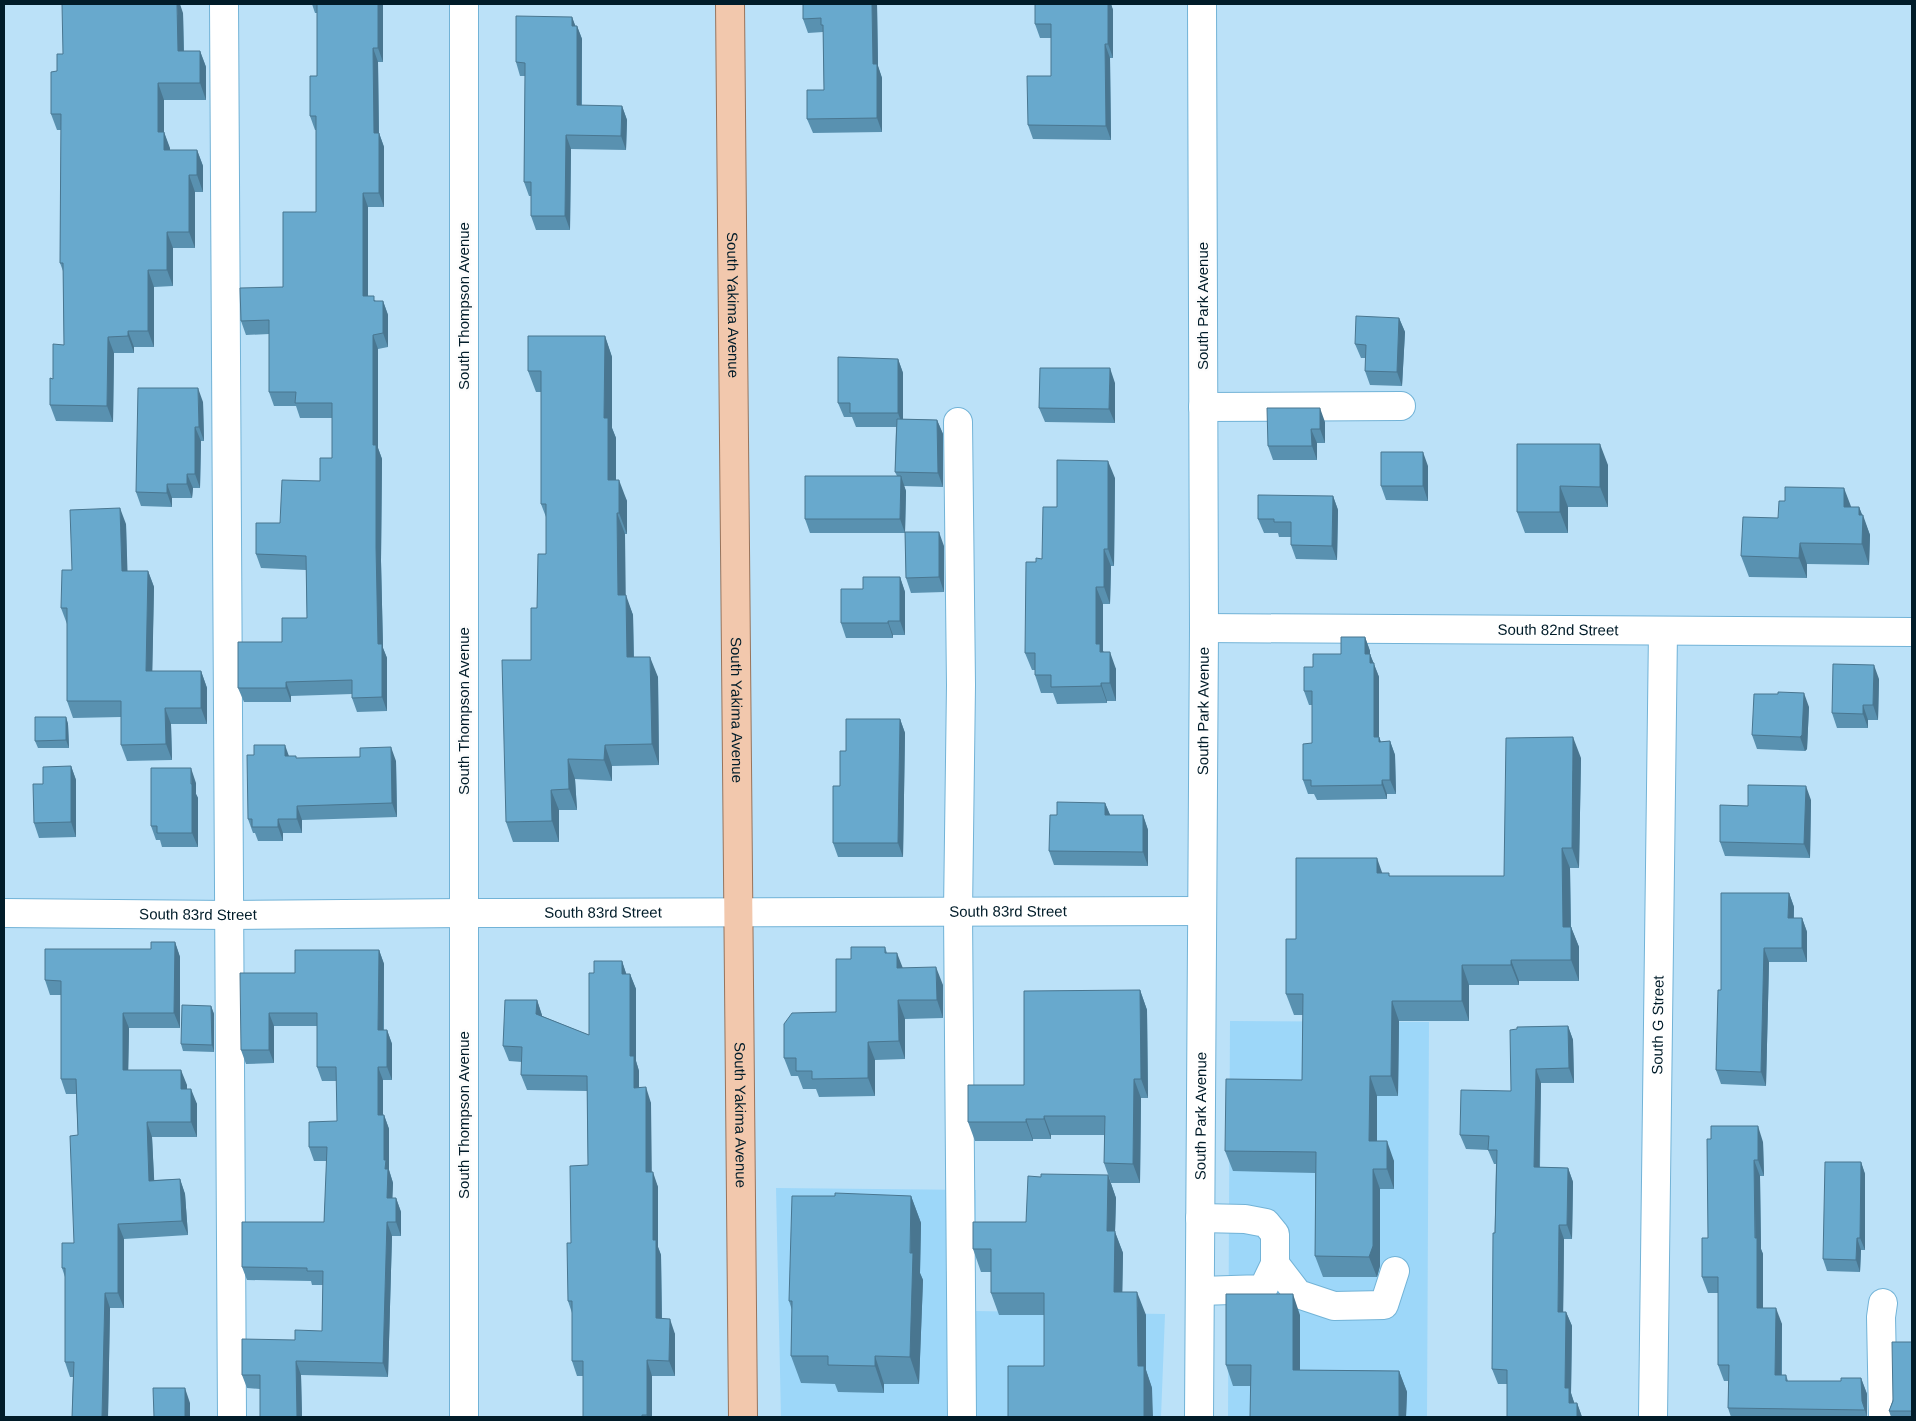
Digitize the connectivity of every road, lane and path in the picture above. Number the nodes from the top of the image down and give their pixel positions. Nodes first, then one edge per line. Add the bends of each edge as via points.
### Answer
1 (224, 4) edge
2 (464, 4) edge
3 (730, 4) edge
4 (1202, 4) edge
5 (1401, 406) dead end
6 (1203, 407) junction
7 (958, 422) dead end
8 (1204, 628) junction
9 (1663, 631) junction
10 (1912, 632) edge
11 (1202, 911) junction
12 (739, 912) junction
13 (958, 912) junction
14 (4, 913) edge
15 (464, 913) junction
16 (228, 915) junction
17 (1200, 1218) junction
18 (1275, 1264) junction
19 (1395, 1271) dead end
20 (1200, 1291) junction
21 (1883, 1303) dead end
22 (232, 1417) edge
23 (464, 1417) edge
24 (743, 1417) edge
25 (962, 1417) edge
26 (1199, 1417) edge
27 (1653, 1417) edge
28 (1883, 1417) edge

1 - 16 street
2 - 15 street, South Thompson Avenue
3 - 12 main road, South Yakima Avenue
4 - 6 street, South Park Avenue
5 - 6 street
6 - 8 street, South Park Avenue
7 - 13 street via 961,685
8 - 9 street, South 82nd Street
8 - 11 street, South Park Avenue
9 - 10 street, South 82nd Street
9 - 27 street, South G Street
11 - 13 street, South 83rd Street
11 - 17 street, South Park Avenue
12 - 13 street, South 83rd Street
12 - 15 street, South 83rd Street
12 - 24 main road, South Yakima Avenue
13 - 25 street
14 - 16 street, South 83rd Street
15 - 16 street, South 83rd Street
15 - 23 street, South Thompson Avenue
16 - 22 street
17 - 18 street via 1266,1223 1275,1234
17 - 20 street, South Park Avenue
18 - 19 street via 1298,1294 1334,1306 1384,1305
18 - 20 street via 1263,1289
20 - 26 street, South Park Avenue
21 - 28 street

